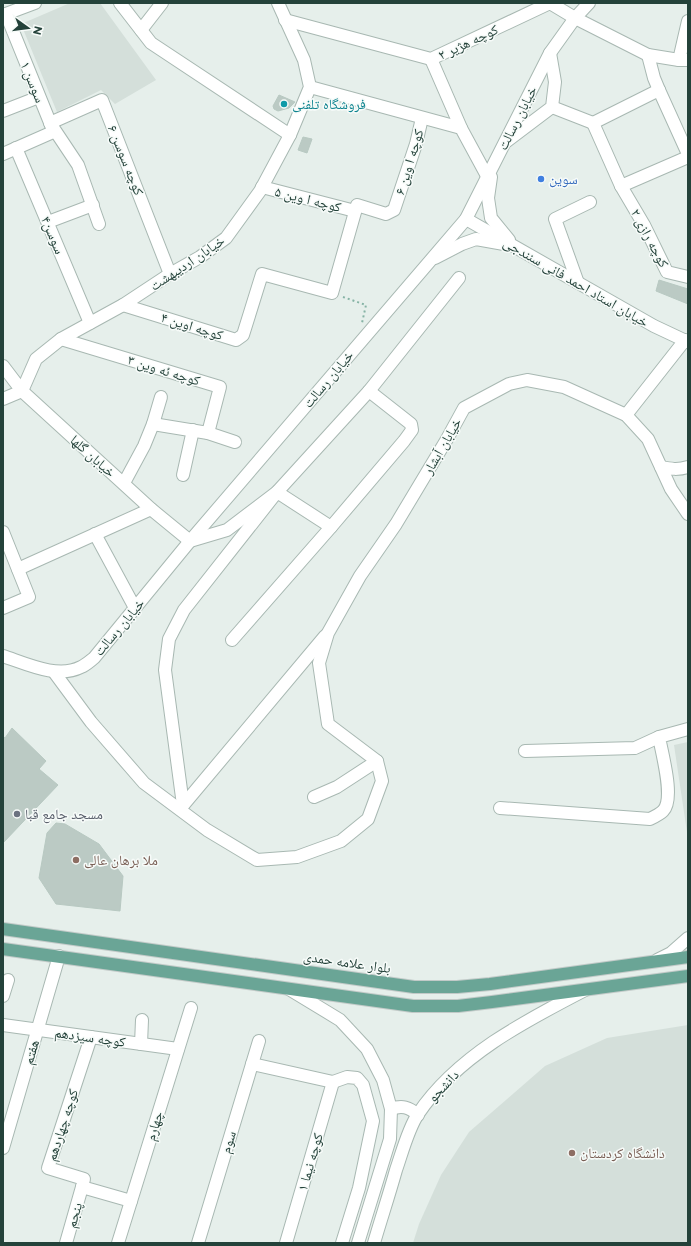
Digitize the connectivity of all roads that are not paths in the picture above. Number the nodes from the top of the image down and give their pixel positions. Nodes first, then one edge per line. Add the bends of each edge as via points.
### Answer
1 (35, 3) edge
2 (120, 3) edge
3 (162, 3) edge
4 (278, 3) edge
5 (589, 3) edge
6 (20, 6) edge
7 (4, 14) edge
8 (575, 18) junction
9 (285, 20) junction
10 (688, 21) edge
11 (141, 30) junction
12 (550, 53) junction
13 (648, 55) junction
14 (431, 59) junction
15 (683, 60) edge
16 (310, 87) junction
17 (659, 90) junction
18 (39, 97) junction
19 (552, 108) junction
20 (3, 111) edge
21 (422, 118) junction
22 (593, 123) junction
23 (52, 127) junction
24 (461, 128) junction
25 (290, 135) junction
26 (504, 142) junction
27 (16, 148) junction
28 (3, 154) edge
29 (688, 154) edge
30 (688, 157) edge
31 (490, 171) junction
32 (621, 186) junction
33 (262, 187) junction
34 (590, 202) dead end
35 (93, 205) junction
36 (356, 208) junction
37 (466, 219) junction
38 (48, 222) junction
39 (99, 224) dead end
40 (517, 248) junction
41 (429, 261) junction
42 (170, 274) junction
43 (688, 277) edge
44 (459, 278) dead end
45 (578, 283) junction
46 (123, 305) junction
47 (90, 323) junction
48 (61, 338) junction
49 (687, 341) edge
50 (3, 366) edge
51 (22, 391) junction
52 (369, 391) junction
53 (161, 397) dead end
54 (3, 399) edge
55 (626, 415) junction
56 (153, 424) junction
57 (193, 430) junction
58 (208, 434) junction
59 (235, 442) dead end
60 (661, 467) junction
61 (688, 467) edge
62 (183, 474) dead end
63 (124, 483) junction
64 (277, 492) junction
65 (151, 509) junction
66 (688, 514) edge
67 (331, 527) junction
68 (3, 532) edge
69 (95, 534) junction
70 (190, 541) junction
71 (18, 569) junction
72 (3, 608) edge
73 (135, 608) junction
74 (328, 633) junction
75 (232, 640) dead end
76 (3, 656) edge
77 (54, 672) junction
78 (688, 729) edge
79 (659, 737) junction
80 (524, 751) dead end
81 (377, 761) junction
82 (314, 798) dead end
83 (181, 807) junction
84 (500, 808) dead end
85 (3, 929) edge
86 (688, 938) edge
87 (3, 948) edge
88 (59, 956) junction
89 (688, 957) edge
90 (655, 961) junction
91 (688, 976) edge
92 (8, 980) dead end
93 (289, 989) junction
94 (587, 990) junction
95 (3, 996) edge
96 (190, 1008) dead end
97 (142, 1020) dead end
98 (3, 1025) edge
99 (38, 1030) junction
100 (92, 1037) junction
101 (259, 1041) dead end
102 (141, 1044) junction
103 (178, 1049) junction
104 (252, 1064) junction
105 (333, 1082) junction
106 (391, 1109) junction
107 (418, 1115) junction
108 (3, 1148) edge
109 (82, 1186) junction
110 (131, 1201) junction
111 (66, 1243) edge
112 (118, 1243) edge
113 (198, 1243) edge
114 (286, 1243) edge
115 (342, 1243) edge
116 (358, 1243) edge
117 (374, 1243) edge

1 - 6 street
2 - 11 street
3 - 11 street
4 - 9 street
5 - 8 street, خیابان رسالت
6 - 7 street
7 - 18 street, سوسن ۱
8 - 12 street, خیابان رسالت
8 - 13 street
8 - 14 street, کوچه هژیر ۲ via 550,3
9 - 14 street, کوچه هژیر ۲
9 - 16 street via 304,60
10 - 15 street
11 - 25 street via 151,44
12 - 19 street via 555,82
12 - 26 street, خیابان رسالت
13 - 15 street
13 - 17 street
14 - 24 street
16 - 21 street, کوچه ا وین ۶
16 - 25 street, خیابان اردیبهشت
17 - 22 street
17 - 29 street
18 - 20 street
18 - 23 street, سوسن ۱
19 - 22 street
19 - 26 street
21 - 24 street
21 - 36 street, کوچه ا وین ۶ via 394,210 386,214
22 - 32 street, کوچه رازی ۲
23 - 27 street
23 - 35 street, سوسن ۱ via 78,165
23 - 42 street, کوچه سوسن ۶ via 102,100
24 - 31 street
25 - 33 street, خیابان اردیبهشت
26 - 31 street, خیابان رسالت
27 - 28 street
27 - 38 street, سوسن۴
30 - 32 street
31 - 37 street, خیابان رسالت
31 - 40 street via 488,198 491,218
32 - 43 street, کوچه رازی ۲ via 644,224 667,272
33 - 36 street, کوچه ا وین ۵
33 - 42 street, خیابان اردیبهشت via 226,238
34 - 45 street via 555,219
35 - 38 street
35 - 39 street, سوسن ۱
36 - 46 street, کوچه اوین ۴ via 332,293 262,274 243,336 236,340
37 - 40 street, خیابان استاد احمد فانی سنندجی
37 - 41 street, خیابان رسالت
38 - 47 street, سوسن۴
40 - 41 street via 476,239
40 - 45 street, خیابان استاد احمد فانی سنندجی
41 - 70 street, خیابان رسالت
42 - 46 street, خیابان اردیبهشت
44 - 52 street
45 - 49 street, خیابان استاد احمد فانی سنندجی via 654,326
46 - 47 street, خیابان اردیبهشت
47 - 48 street, خیابان اردیبهشت
48 - 51 street, خیابان اردیبهشت via 36,359
48 - 58 street, کوچه ئه وین ۳ via 220,387
49 - 55 street
50 - 51 street, خیابان گلها
51 - 54 street
51 - 63 street, خیابان گلها
52 - 64 street
52 - 67 street via 411,424 412,430
53 - 56 street
55 - 60 street, خیابان آبشار via 648,439
55 - 74 street, خیابان آبشار via 564,387 527,380 509,384 464,408 396,524 360,576
56 - 57 street
56 - 63 street
57 - 58 street
57 - 62 street
58 - 59 street
60 - 61 street
60 - 66 street, خیابان آبشار via 671,490
63 - 65 street, خیابان گلها
64 - 67 street
64 - 70 street via 227,530
64 - 83 street via 184,610 168,639 165,670
65 - 69 street
65 - 70 street, خیابان گلها
67 - 75 street
68 - 71 street
69 - 71 street
69 - 73 street
70 - 73 street, خیابان رسالت
71 - 72 street via 30,597
73 - 77 street, خیابان رسالت via 94,658 82,667 68,672
74 - 81 street, خیابان آبشار via 319,663 328,724
74 - 83 street
76 - 77 street, خیابان رسالت
77 - 83 street via 91,722 144,783
78 - 79 street
79 - 80 street via 635,748
79 - 84 street via 669,789 668,802 663,811 650,819
81 - 82 street via 337,787
81 - 83 street via 382,781 368,818 341,841 297,857 257,860 207,830
85 - 90 main road, بلوار علامه حمدی via 414,987 490,984
86 - 90 street via 672,953
87 - 88 main road
88 - 93 main road
88 - 99 street, هفتم
89 - 90 main road, بلوار علامه حمدی
91 - 94 main road
92 - 95 street
93 - 94 main road via 412,1006 458,1006
93 - 106 street via 340,1020 367,1049 383,1080
94 - 107 street, دانشجو via 542,1012 468,1060 440,1087
96 - 103 street, چهارم
97 - 102 street
98 - 99 street, کوچه سیزدهم
99 - 100 street, کوچه سیزدهم
99 - 108 street, هفتم
100 - 102 street, کوچه سیزدهم
100 - 109 street, کوچه چهاردهم via 48,1168 84,1179
101 - 104 street, سوم
102 - 103 street, کوچه سیزدهم
103 - 110 street, چهارم
104 - 105 street
104 - 113 street, سوم
105 - 114 street, کوچه نیما ۱
105 - 115 street via 347,1077 357,1078 363,1084 373,1121 359,1188
106 - 107 street via 406,1107
106 - 116 street via 390,1139
107 - 117 street, دانشجو via 404,1144
109 - 110 street, کوچه چهاردهم
109 - 111 street, پنجم
110 - 112 street, چهارم

